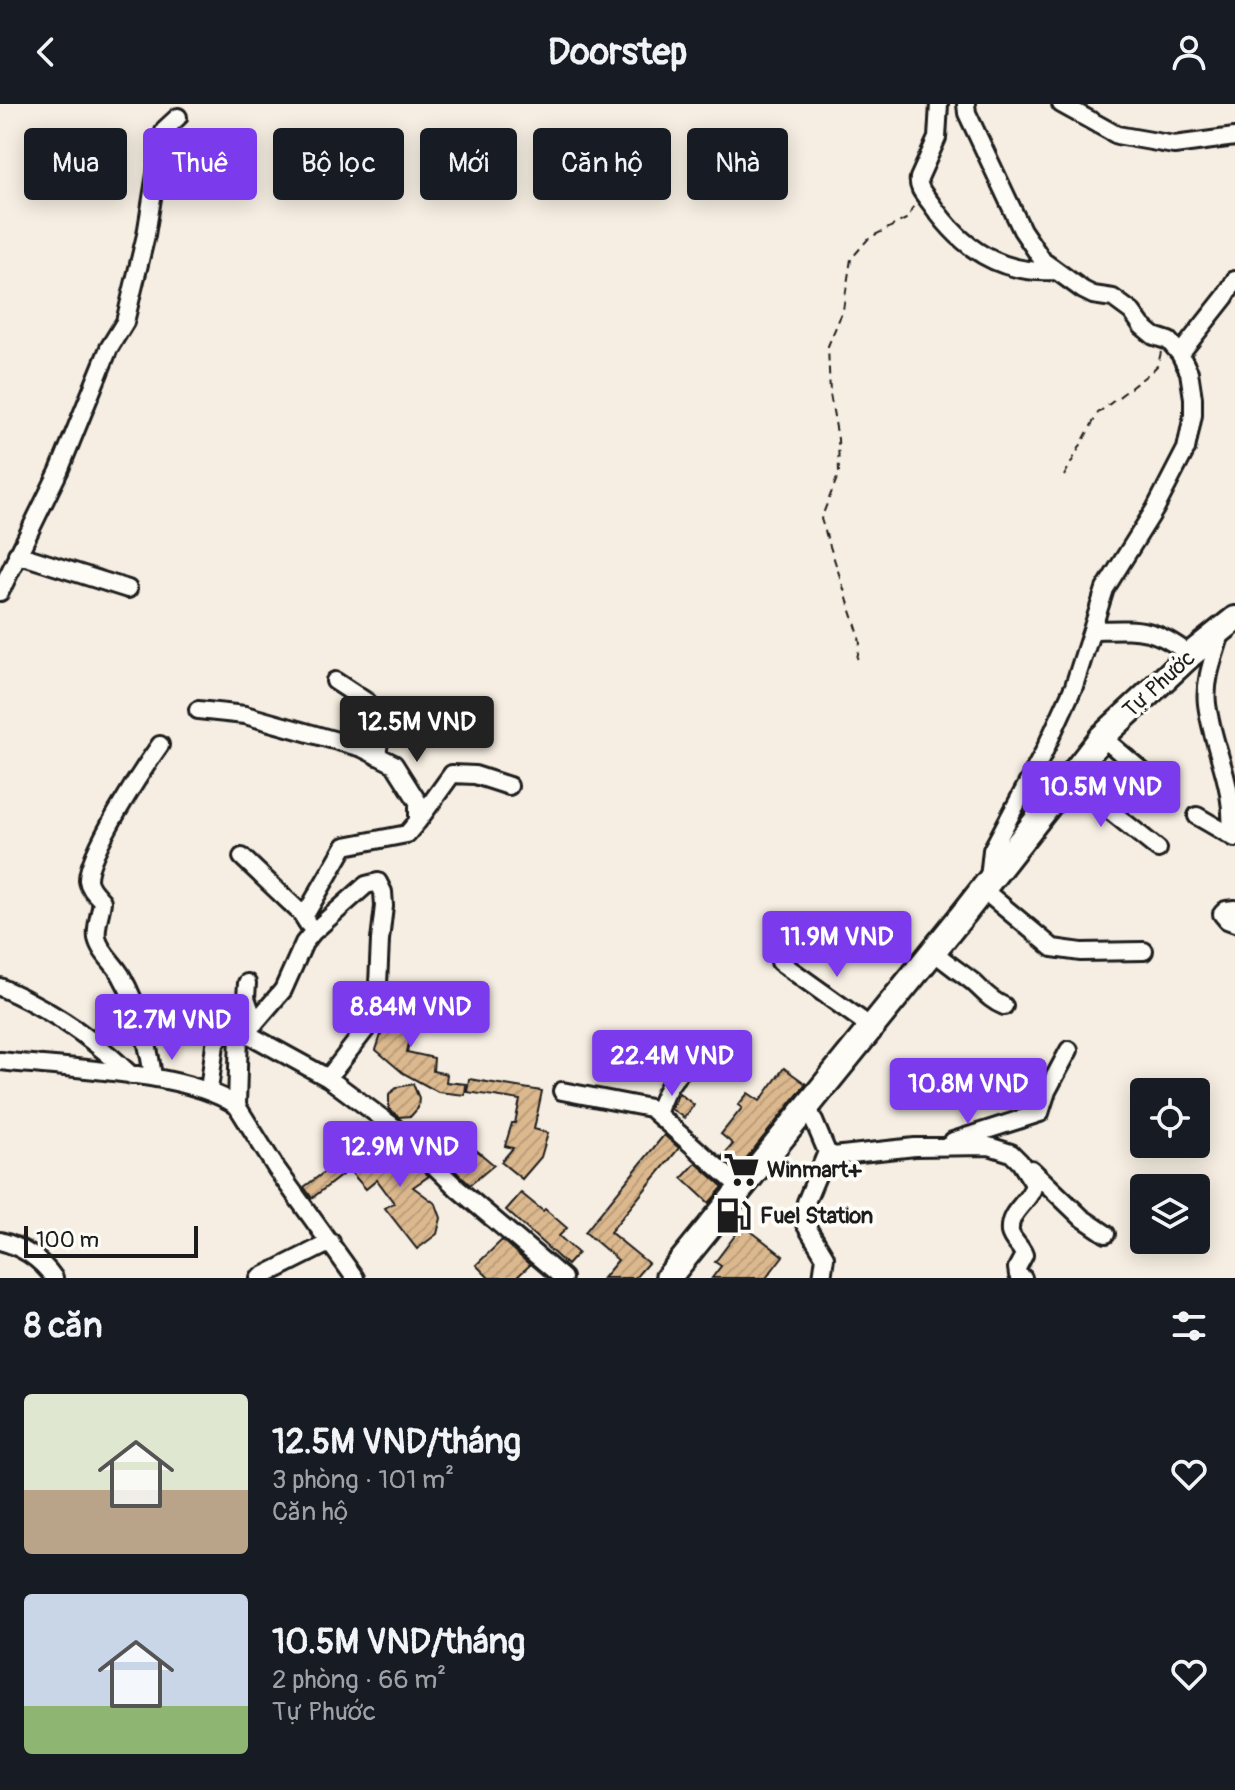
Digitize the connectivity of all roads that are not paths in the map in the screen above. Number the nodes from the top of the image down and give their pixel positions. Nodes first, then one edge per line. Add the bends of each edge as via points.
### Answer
1 (939, 104) edge
2 (966, 104) edge
3 (1061, 104) edge
4 (178, 117) dead end
5 (1235, 137) edge
6 (1054, 271) junction
7 (1235, 280) edge
8 (1174, 347) junction
9 (17, 554) junction
10 (128, 589) dead end
11 (0, 592) edge
12 (1228, 625) edge
13 (1092, 630) junction
14 (1190, 655) junction
15 (335, 681) dead end
16 (198, 710) dead end
17 (1102, 737) junction
18 (160, 745) dead end
19 (377, 756) junction
20 (1068, 777) junction
21 (509, 786) dead end
22 (1169, 794) dead end
23 (1197, 816) dead end
24 (418, 821) junction
25 (1233, 835) edge
26 (1158, 849) dead end
27 (242, 857) dead end
28 (985, 883) junction
29 (1235, 909) edge
30 (1235, 923) edge
31 (309, 924) junction
32 (932, 950) junction
33 (1144, 951) dead end
34 (780, 962) dead end
35 (247, 983) dead end
36 (0, 987) edge
37 (1004, 1006) dead end
38 (871, 1027) junction
39 (246, 1029) junction
40 (1069, 1050) dead end
41 (701, 1053) dead end
42 (0, 1061) edge
43 (131, 1075) junction
44 (153, 1076) junction
45 (328, 1078) junction
46 (209, 1090) junction
47 (562, 1091) dead end
48 (237, 1106) junction
49 (808, 1107) junction
50 (658, 1112) junction
51 (940, 1146) junction
52 (827, 1152) junction
53 (1020, 1162) junction
54 (741, 1188) junction
55 (1106, 1234) dead end
56 (0, 1241) edge
57 (331, 1242) junction
58 (675, 1275) edge
59 (54, 1278) edge
60 (259, 1278) edge
61 (355, 1278) edge
62 (563, 1278) edge
63 (822, 1278) edge
64 (1023, 1278) edge

1 - 6 street via 937,138 918,184 948,228 973,250 1012,267
2 - 6 street via 1022,230
3 - 5 street via 1117,135 1174,145
4 - 9 street via 162,137 125,322
6 - 8 street via 1093,295 1113,298
7 - 8 street via 1204,325
8 - 13 street via 1189,372 1193,398 1186,449 1105,589
9 - 10 street
9 - 11 street
12 - 14 highway, Tự Phước
12 - 25 street via 1208,680 1207,702 1231,796
13 - 14 street via 1152,631
13 - 28 street via 1057,725 992,850
14 - 17 highway, Tự Phước
15 - 19 street via 367,702 382,720
16 - 19 street via 245,715
17 - 20 highway, Tự Phước
17 - 22 street
18 - 44 street via 93,859 88,880 102,901 99,945 119,971 141,1019
19 - 24 street via 394,764 418,802
20 - 26 street
20 - 28 highway, Tự Phước
21 - 24 street via 452,774
23 - 25 street
24 - 31 street via 407,834 345,846
27 - 31 street
28 - 32 highway, Tự Phước
28 - 33 street via 1053,948
29 - 30 street via 1222,914
31 - 39 street via 283,990
31 - 45 street via 366,885 381,884 377,1007
32 - 37 street
32 - 38 highway, Tự Phước
34 - 38 street
35 - 39 street
36 - 43 street via 71,1026
38 - 49 highway, Tự Phước
39 - 45 street
39 - 46 street via 230,1029 219,1036
39 - 48 street
40 - 51 street via 1040,1113
41 - 50 street via 671,1080
42 - 43 street
43 - 44 street
44 - 46 street
45 - 62 street via 394,1127
46 - 48 street
47 - 50 street
48 - 57 street
49 - 52 street
49 - 54 highway, Tự Phước
50 - 54 street
51 - 52 street via 833,1156
51 - 53 street via 1002,1149
52 - 63 street via 804,1215 825,1257
53 - 55 street
53 - 64 street via 1034,1184 1014,1212 1010,1229 1024,1255 1017,1268
54 - 58 highway, Tự Phước
56 - 59 street via 30,1253
57 - 60 street
57 - 61 street

